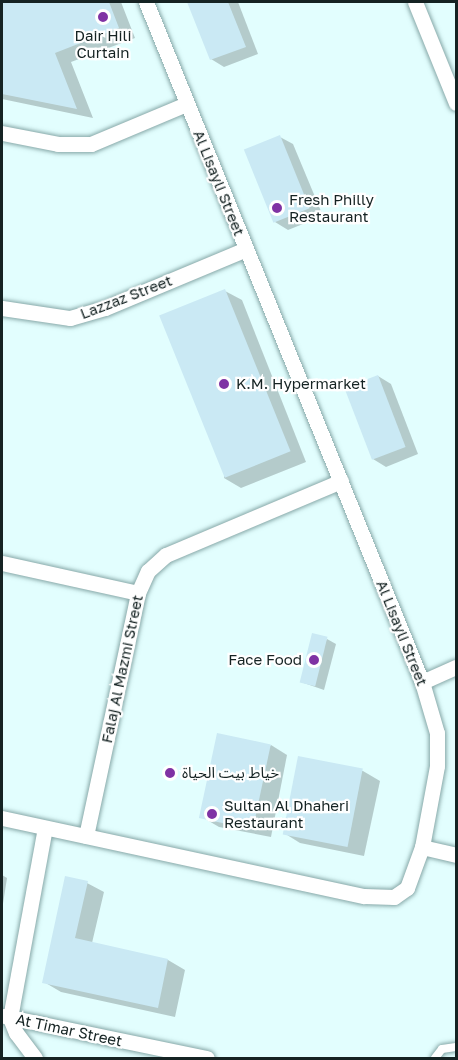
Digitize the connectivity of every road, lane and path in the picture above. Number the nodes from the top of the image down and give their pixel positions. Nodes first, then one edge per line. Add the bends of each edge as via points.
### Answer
1 (146, 2) edge
2 (415, 2) edge
3 (456, 103) edge
4 (186, 104) junction
5 (2, 133) edge
6 (246, 249) junction
7 (2, 308) edge
8 (341, 482) junction
9 (2, 563) edge
10 (138, 593) junction
11 (456, 667) edge
12 (422, 682) junction
13 (2, 819) edge
14 (45, 828) junction
15 (86, 836) junction
16 (422, 847) junction
17 (456, 855) edge
18 (6, 1017) edge
19 (456, 1047) edge
20 (35, 1059) edge
21 (207, 1059) edge
22 (435, 1059) edge

1 - 4 street, Al Lisayli Street
2 - 3 street
4 - 5 street via 91,144 58,144
4 - 6 street, Al Lisayli Street
6 - 7 street, Lazzaz Street via 105,308 70,318
6 - 8 street, Al Lisayli Street
8 - 10 street, Falaj Al Mazmi Street via 166,555 148,571
8 - 12 street, Al Lisayli Street
9 - 10 street
10 - 15 street, Falaj Al Mazmi Street
11 - 12 street
12 - 16 street, Al Lisayli Street via 438,749
13 - 14 street, Al Lisayli Street
14 - 15 street, Al Lisayli Street
14 - 18 street
15 - 16 street, Al Lisayli Street via 380,898 394,897 406,888
16 - 17 street
18 - 20 street
18 - 21 street, At Timar Street
19 - 22 lane via 442,1049

